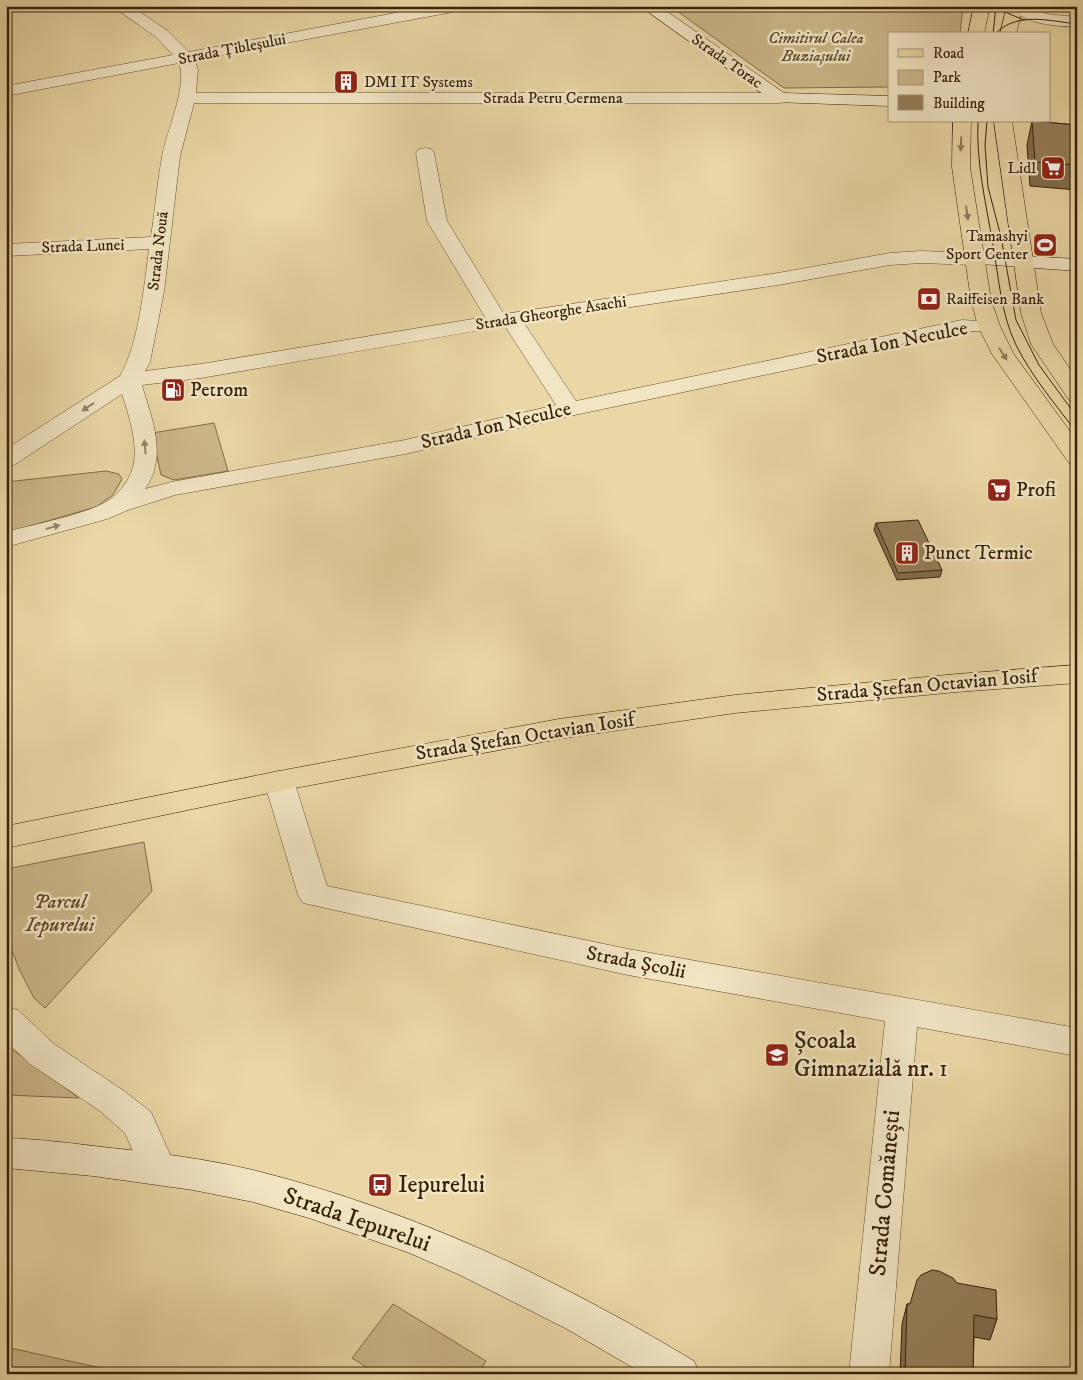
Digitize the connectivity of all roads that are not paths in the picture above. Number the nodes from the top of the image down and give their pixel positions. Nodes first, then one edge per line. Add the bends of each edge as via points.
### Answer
1 (120, 6) edge
2 (458, 6) edge
3 (648, 6) edge
4 (1017, 6) edge
5 (982, 9) edge
6 (413, 10) edge
7 (1077, 22) edge
8 (976, 32) edge
9 (1009, 32) edge
10 (185, 58) junction
11 (6, 90) edge
12 (187, 98) junction
13 (780, 98) junction
14 (888, 101) edge
15 (962, 122) edge
16 (1003, 122) edge
17 (425, 154) dead end
18 (159, 244) junction
19 (6, 250) edge
20 (974, 259) junction
21 (1023, 262) junction
22 (1077, 265) edge
23 (505, 320) junction
24 (988, 326) junction
25 (129, 380) junction
26 (1077, 395) edge
27 (570, 409) junction
28 (1077, 458) edge
29 (6, 460) edge
30 (143, 473) junction
31 (171, 489) junction
32 (119, 505) junction
33 (6, 540) edge
34 (1077, 656) edge
35 (1077, 674) edge
36 (1050, 675) junction
37 (279, 781) junction
38 (6, 837) edge
39 (902, 1012) junction
40 (6, 1020) edge
41 (1077, 1042) edge
42 (6, 1153) edge
43 (158, 1168) junction
44 (680, 1374) edge
45 (869, 1374) edge

1 - 10 street via 162,34
2 - 6 street, Strada Țibleșului
3 - 13 street, Strada Torac
4 - 7 street via 1044,18
4 - 9 main road
5 - 8 main road
6 - 10 street, Strada Țibleșului
10 - 11 street, Strada Țibleșului
10 - 12 street, Strada Nouă via 190,70
12 - 13 street, Strada Petru Cermena
12 - 18 street, Strada Nouă via 170,156
13 - 14 street, Strada Petru Cermena
15 -> 20 main road via 961,167
16 - 21 main road
17 - 23 street via 437,220
18 - 19 street, Strada Lunei
18 - 25 street, Strada Nouă via 154,292 139,362
20 - 21 street, Strada Gheorghe Asachi
20 - 23 street, Strada Gheorghe Asachi via 890,259
20 - 24 main road via 980,300
21 - 22 street, Strada Gheorghe Asachi
21 - 26 main road via 1035,327 1052,362
23 - 25 street, Strada Gheorghe Asachi
23 - 27 street
24 - 27 street, Strada Ion Neculce via 962,326
24 -> 28 main road via 1003,354
25 -> 29 street
30 -> 25 street via 146,462 143,432
27 - 31 street, Strada Ion Neculce via 405,447
30 - 31 street via 149,482
30 - 32 street via 136,487
31 - 32 street, Strada Ion Neculce
33 -> 32 street, Strada Ion Neculce
34 - 36 main road, Strada Ștefan Octavian Iosif
35 - 36 main road, Strada Ștefan Octavian Iosif
36 - 37 main road, Strada Ștefan Octavian Iosif via 735,704 559,729
37 - 38 main road, Strada Ștefan Octavian Iosif
37 - 39 street, Strada Școlii via 314,895 628,962
39 - 41 street, Strada Școlii
39 - 45 street, Strada Comănești
40 - 43 street via 42,1054 139,1123
42 - 43 street, Strada Iepurelui
43 - 44 street, Strada Iepurelui via 252,1185 358,1217 423,1241 573,1312

